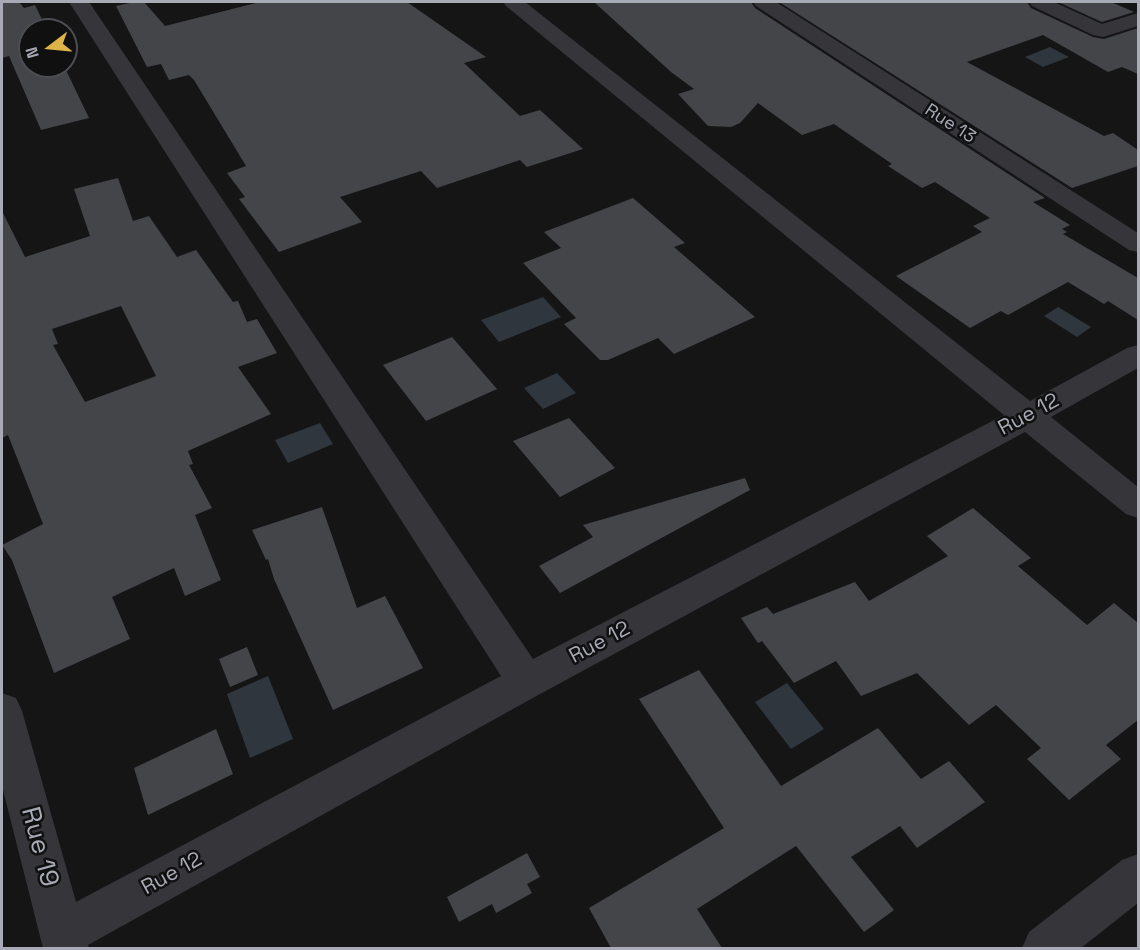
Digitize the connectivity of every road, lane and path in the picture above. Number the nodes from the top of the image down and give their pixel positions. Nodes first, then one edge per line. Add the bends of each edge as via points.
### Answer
1 (79, 2) edge
2 (513, 2) edge
3 (763, 2) edge
4 (1039, 2) edge
5 (1138, 19) edge
6 (1138, 244) edge
7 (1138, 355) edge
8 (1028, 416) junction
9 (1138, 504) edge
10 (526, 682) junction
11 (2, 711) edge
12 (1138, 876) edge
13 (64, 941) edge
14 (1045, 948) edge

1 - 10 street
2 - 8 street
3 - 6 street, Rue 13
4 - 5 street via 1103,31
7 - 8 street, Rue 12
8 - 9 street
8 - 10 street, Rue 12
10 - 13 street, Rue 12
11 - 13 street, Rue 19
12 - 14 street

